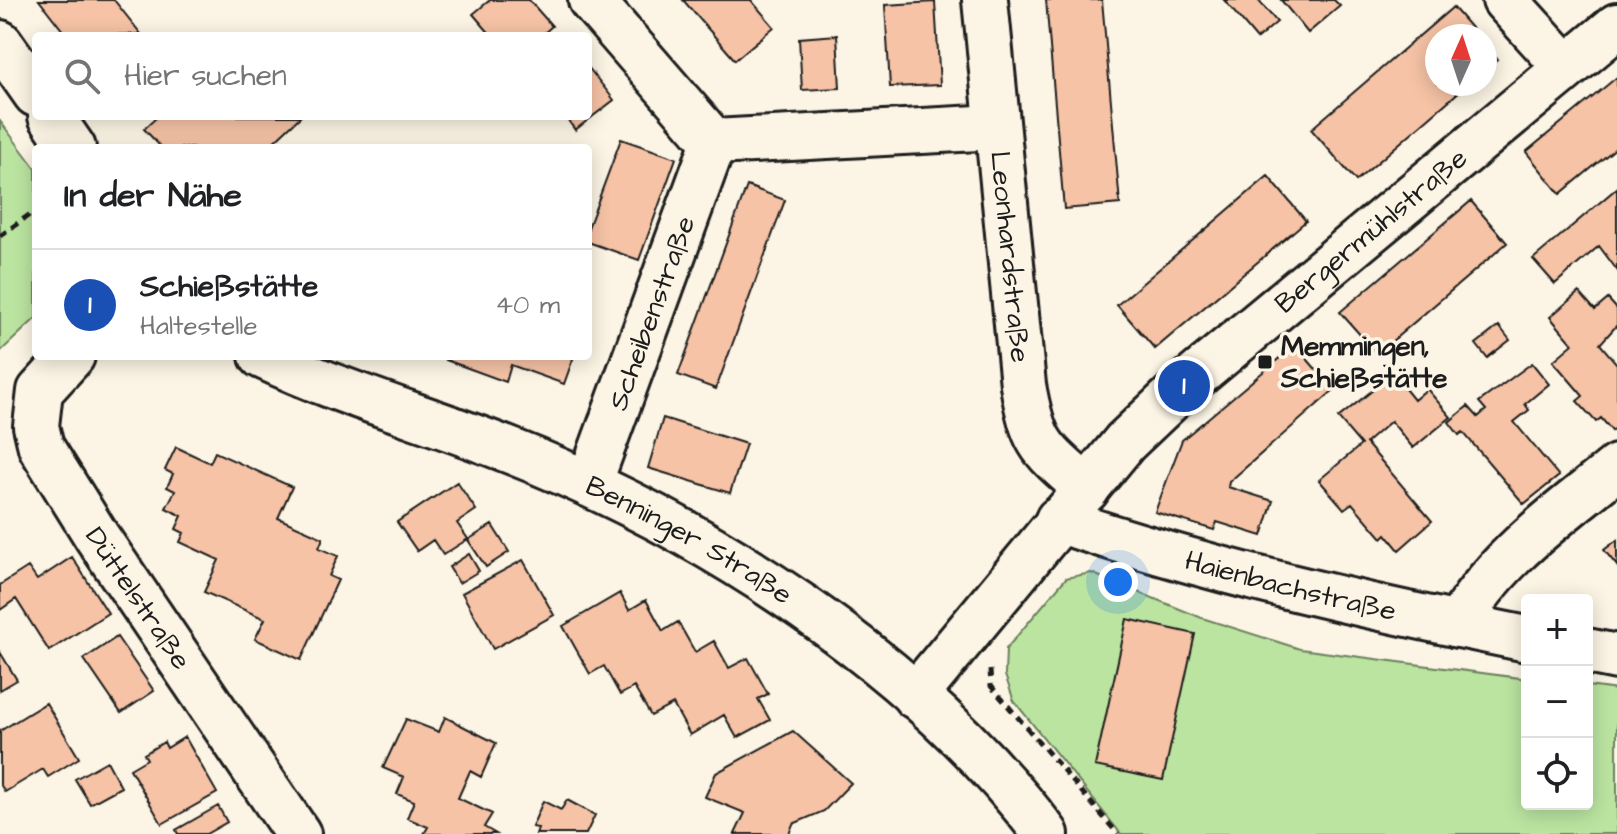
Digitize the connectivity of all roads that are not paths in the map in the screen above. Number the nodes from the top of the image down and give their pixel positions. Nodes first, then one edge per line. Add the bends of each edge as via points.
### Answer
1 (591, 0) edge
2 (985, 0) edge
3 (1505, 0) edge
4 (1617, 26) edge
5 (0, 43) edge
6 (1566, 67) junction
7 (32, 88) edge
8 (54, 120) edge
9 (997, 127) junction
10 (714, 142) junction
11 (70, 144) edge
12 (68, 360) edge
13 (272, 360) edge
14 (1617, 467) edge
15 (589, 484) junction
16 (1087, 489) junction
17 (1058, 520) junction
18 (1458, 625) junction
19 (1521, 638) edge
20 (1593, 652) edge
21 (1617, 657) edge
22 (915, 696) junction
23 (298, 834) edge
24 (1046, 834) edge

1 - 10 street
2 - 9 street, Leonhardstraße
3 - 6 street
4 - 6 street, Bergermühlstraße
5 - 7 street
6 - 16 street, Bergermühlstraße via 1184,386 1125,442
8 - 11 street
9 - 10 street
9 - 16 street, Leonhardstraße via 1030,421 1041,448
10 - 15 street, Scheibenstraße
12 - 23 street, Düttelstraße via 40,391 36,426 41,447
13 - 15 street, Benninger Straße
14 - 18 street via 1514,552 1482,587
15 - 22 street, Benninger Straße via 752,575 863,652
16 - 17 street, Bergermühlstraße
17 - 18 street, Haienbachstraße via 1190,563
17 - 22 street, Bergermühlstraße
18 - 19 street, Haienbachstraße
20 - 21 street
22 - 24 street, Benninger Straße via 1016,794

